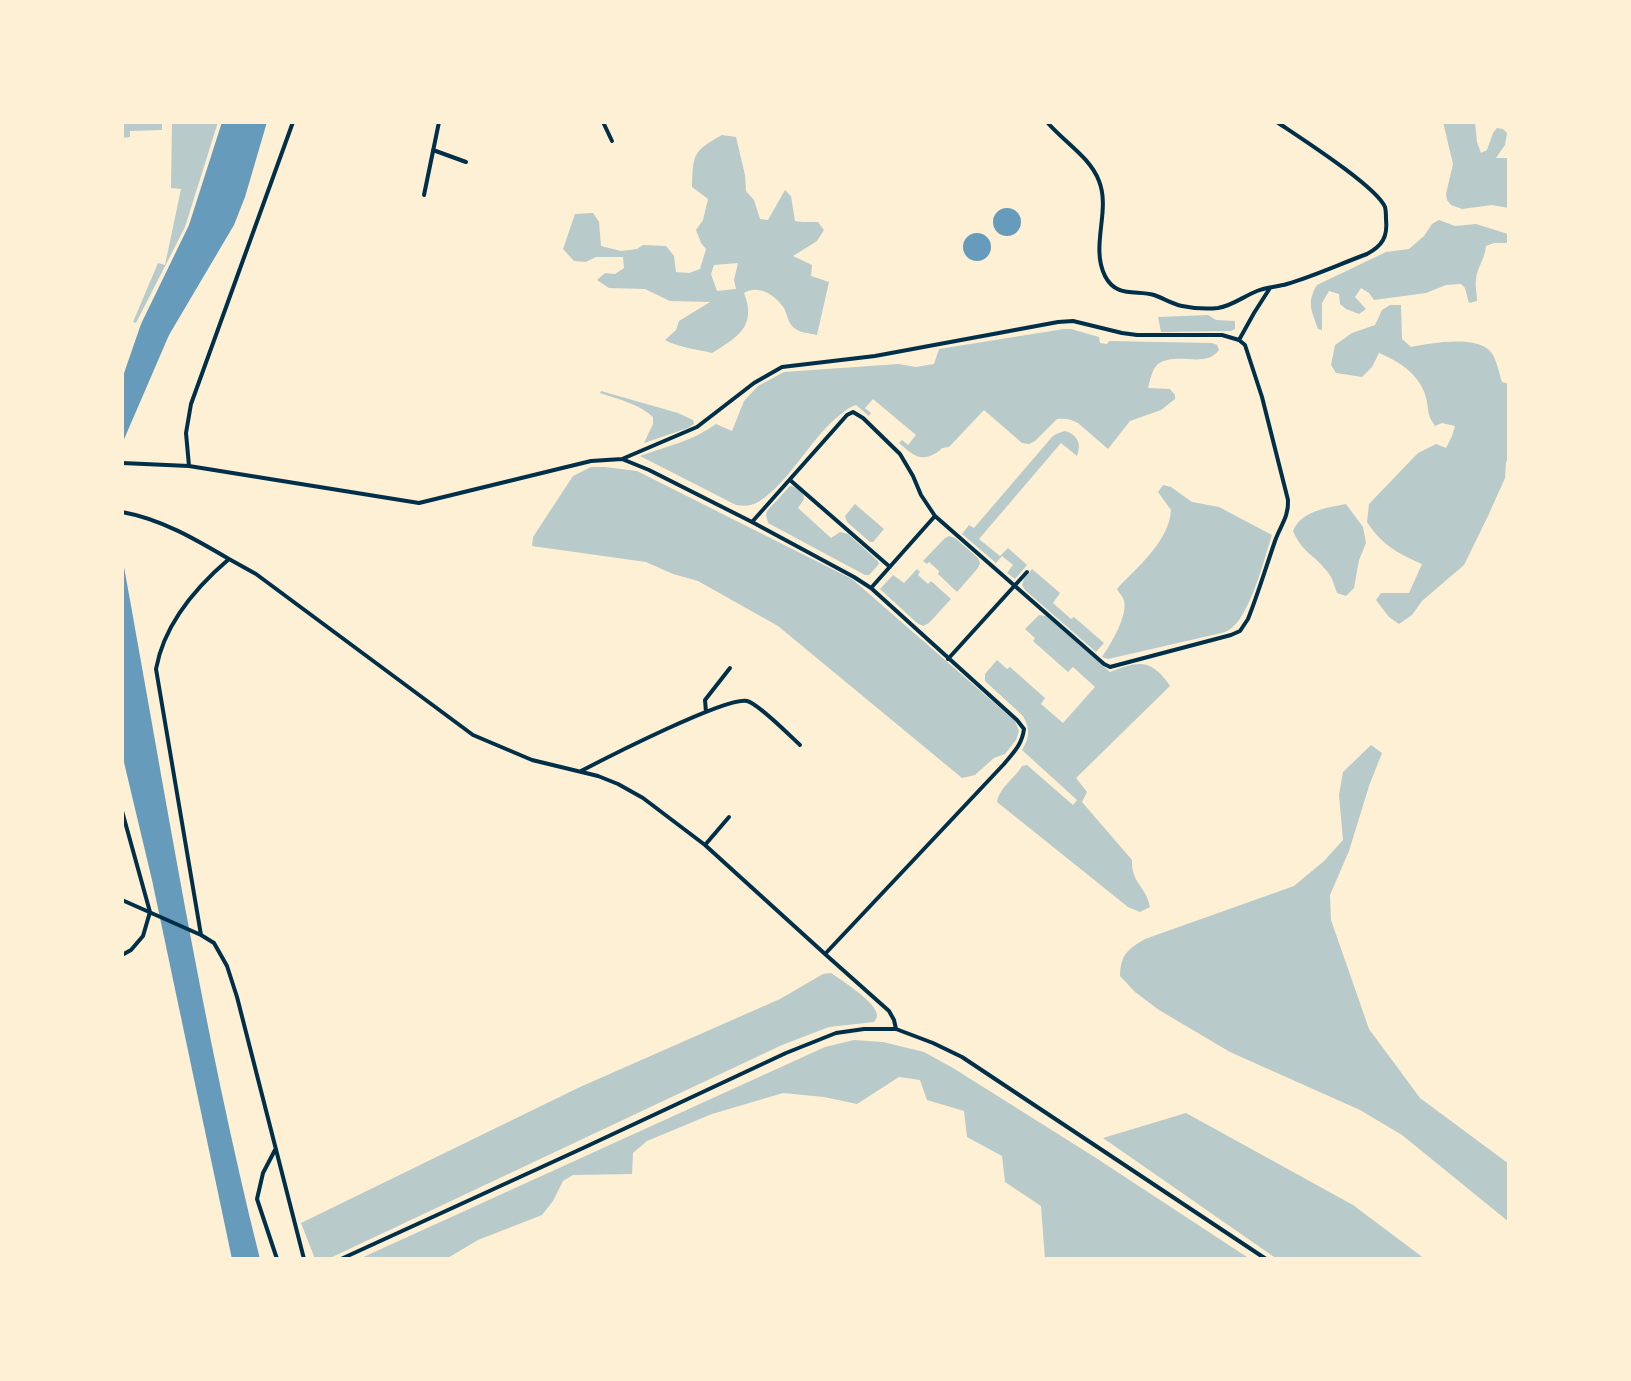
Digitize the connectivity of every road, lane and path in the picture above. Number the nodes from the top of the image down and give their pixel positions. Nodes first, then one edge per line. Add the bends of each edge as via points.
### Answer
1 (293, 122) edge
2 (439, 122) edge
3 (603, 122) edge
4 (1047, 122) edge
5 (1277, 122) edge
6 (612, 141) dead end
7 (433, 150) junction
8 (466, 162) dead end
9 (424, 195) dead end
10 (1270, 288) junction
11 (1239, 340) junction
12 (622, 459) junction
13 (122, 463) edge
14 (189, 466) junction
15 (790, 480) junction
16 (122, 512) edge
17 (935, 516) junction
18 (752, 522) junction
19 (229, 559) junction
20 (890, 567) junction
21 (1027, 572) dead end
22 (1014, 586) junction
23 (871, 588) junction
24 (948, 659) junction
25 (730, 668) dead end
26 (706, 712) junction
27 (800, 745) dead end
28 (579, 772) junction
29 (122, 811) edge
30 (729, 817) dead end
31 (705, 845) junction
32 (122, 900) edge
33 (150, 912) junction
34 (201, 935) junction
35 (825, 954) junction
36 (122, 955) edge
37 (896, 1029) junction
38 (276, 1148) junction
39 (277, 1259) edge
40 (304, 1259) edge
41 (341, 1259) edge
42 (1266, 1259) edge

1 - 14 street via 191,404 186,433
2 - 7 street
3 - 6 street
4 - 10 street via 1100,183 1100,261 1110,283 1121,291 1182,306 1217,308
5 - 10 street via 1373,193 1385,206 1387,224 1385,237 1367,254
7 - 8 street
7 - 9 street
10 - 11 street
11 - 12 street via 1222,335 1137,335 1073,321 782,367 697,427
11 - 22 street via 1262,397 1289,509 1240,631 1110,667
12 - 14 street via 591,461 419,503
12 - 18 street
13 - 14 street
15 - 17 street via 853,412 900,454
15 - 18 street
15 - 20 street
16 - 19 street via 171,527
17 - 20 street
17 - 22 street
18 - 23 street
19 - 28 street via 473,735 532,760
19 - 34 street via 209,576 166,633 156,669
20 - 23 street
21 - 22 street
22 - 24 street
23 - 24 street
24 - 35 street via 1017,720 1023,738
25 - 26 street via 705,700
26 - 27 street via 749,701
26 - 28 street
28 - 31 street via 643,798
29 - 33 street
30 - 31 street
31 - 35 street
32 - 33 street
33 - 34 street
33 - 36 street via 143,936
34 - 38 street via 214,943 227,966
35 - 37 street via 889,1011
37 - 41 street via 836,1033 786,1053
37 - 42 street via 962,1057
38 - 39 street via 257,1199
38 - 40 street

